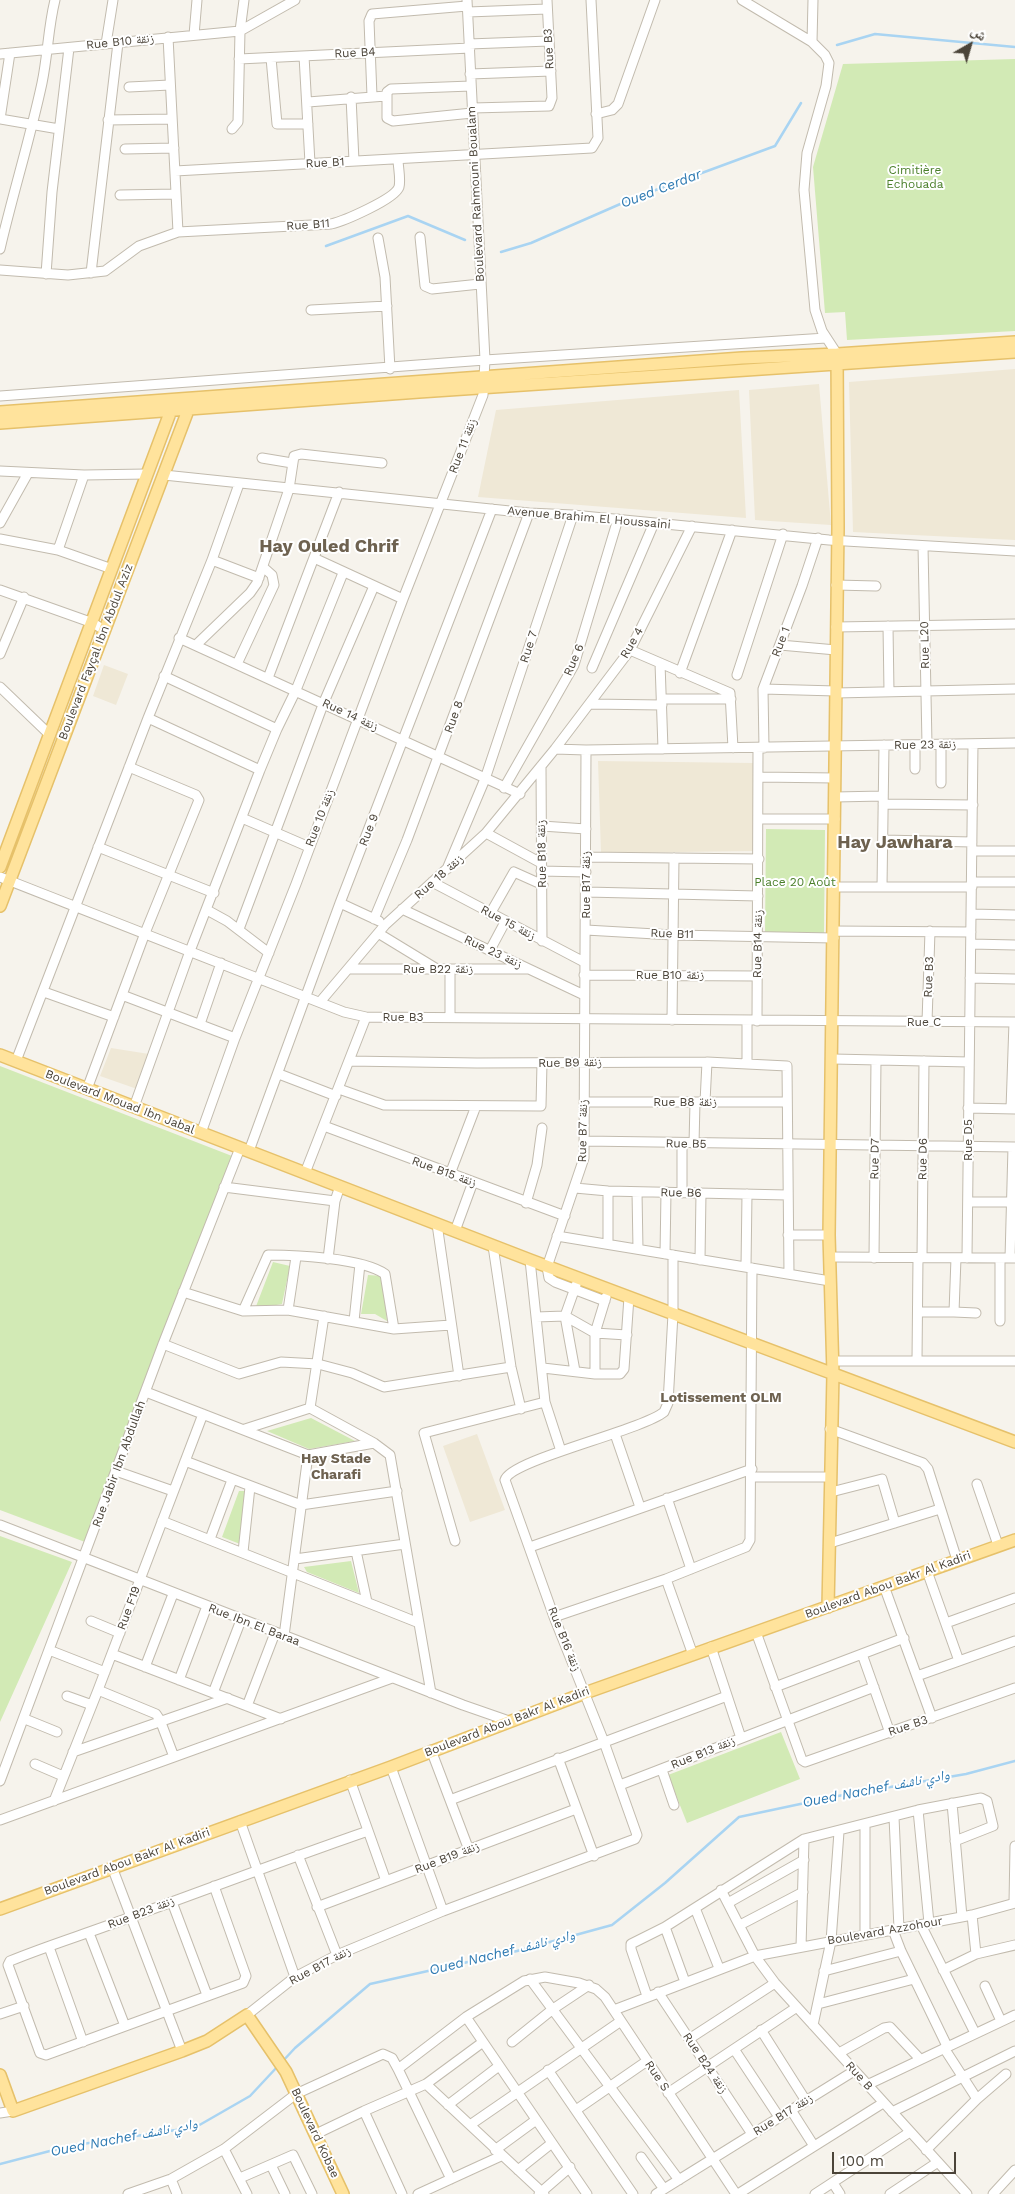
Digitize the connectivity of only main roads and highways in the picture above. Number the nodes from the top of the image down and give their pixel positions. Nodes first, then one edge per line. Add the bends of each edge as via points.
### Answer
1 (1015, 342) edge
2 (1015, 352) edge
3 (838, 359) junction
4 (485, 382) junction
5 (175, 398) junction
6 (192, 398) junction
7 (188, 410) junction
8 (171, 411) junction
9 (0, 412) edge
10 (0, 423) edge
11 (0, 867) edge
12 (5, 879) edge
13 (0, 906) edge
14 (0, 1055) edge
15 (833, 1374) junction
16 (1015, 1442) edge
17 (1015, 1540) edge
18 (828, 1607) junction
19 (0, 1909) edge
20 (247, 2015) joint
21 (0, 2075) edge
22 (341, 2193) edge

1 - 3 main road
2 - 3 main road
3 - 4 main road via 743,371
3 - 4 main road via 742,358
3 - 15 main road via 829,1235
4 - 6 main road
4 - 7 main road
5 - 6 main road
5 - 8 main road, Boulevard Fayçal Ibn Abdul Aziz
5 - 9 main road
6 - 7 main road, Boulevard Fayçal Ibn Abdul Aziz
7 - 8 main road
7 - 12 main road, Boulevard Fayçal Ibn Abdul Aziz
8 - 10 main road
8 - 11 main road, Boulevard Fayçal Ibn Abdul Aziz
12 - 13 main road, Boulevard Fayçal Ibn Abdul Aziz
14 - 15 main road, Boulevard Mouad Ibn Jabal via 579,1279 607,1296 629,1298
15 - 16 main road, Boulevard Mouad Ibn Jabal
15 - 18 main road
17 - 18 main road, Boulevard Abou Bakr Al Kadiri
18 - 19 main road, Boulevard Abou Bakr Al Kadiri
20 - 21 main road, Rue B17 زنقة via 207,2041 13,2111
20 - 22 main road, Boulevard Kobae via 286,2072

